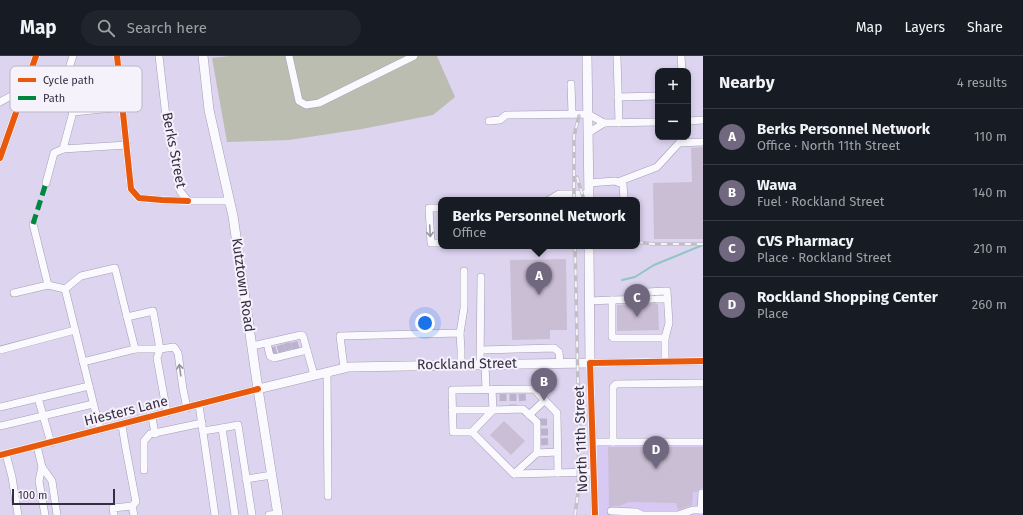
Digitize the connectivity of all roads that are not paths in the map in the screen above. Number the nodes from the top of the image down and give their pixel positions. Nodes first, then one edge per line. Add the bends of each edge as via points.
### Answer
1 (36, 56) edge
2 (73, 56) edge
3 (117, 56) edge
4 (159, 56) edge
5 (203, 56) edge
6 (289, 56) edge
7 (414, 56) edge
8 (587, 56) edge
9 (617, 56) edge
10 (681, 56) edge
11 (32, 66) edge
12 (70, 66) edge
13 (118, 66) edge
14 (682, 68) edge
15 (571, 84) dead end
16 (655, 96) edge
17 (10, 97) edge
18 (618, 97) junction
19 (0, 102) edge
20 (16, 112) edge
21 (72, 112) edge
22 (124, 112) edge
23 (572, 114) junction
24 (588, 114) junction
25 (489, 120) dead end
26 (703, 120) edge
27 (691, 121) edge
28 (655, 122) edge
29 (604, 123) junction
30 (619, 123) junction
31 (588, 133) junction
32 (703, 142) edge
33 (127, 143) junction
34 (63, 149) junction
35 (0, 158) edge
36 (618, 182) junction
37 (46, 183) dead end
38 (589, 183) junction
39 (554, 197) edge
40 (589, 197) edge
41 (624, 197) edge
42 (188, 201) junction
43 (229, 201) junction
44 (438, 208) edge
45 (33, 224) dead end
46 (438, 243) edge
47 (589, 249) edge
48 (464, 271) dead end
49 (481, 277) dead end
50 (48, 285) junction
51 (65, 289) junction
52 (14, 293) dead end
53 (652, 299) junction
54 (667, 299) junction
55 (612, 300) junction
56 (588, 301) junction
57 (127, 317) junction
58 (75, 330) junction
59 (460, 332) junction
60 (665, 338) junction
61 (252, 346) junction
62 (283, 347) junction
63 (135, 349) junction
64 (160, 349) junction
65 (0, 350) edge
66 (307, 350) junction
67 (481, 350) junction
68 (83, 362) junction
69 (665, 362) junction
70 (703, 362) edge
71 (560, 363) junction
72 (590, 363) junction
73 (461, 364) junction
74 (482, 364) junction
75 (344, 368) junction
76 (327, 372) junction
77 (314, 375) junction
78 (703, 384) edge
79 (89, 386) junction
80 (258, 389) junction
81 (489, 389) junction
82 (38, 398) junction
83 (545, 400) junction
84 (93, 404) junction
85 (199, 405) junction
86 (0, 407) edge
87 (187, 408) junction
88 (452, 410) junction
89 (493, 410) junction
90 (167, 413) junction
91 (529, 415) junction
92 (44, 416) junction
93 (152, 417) junction
94 (202, 423) junction
95 (122, 425) junction
96 (0, 426) edge
97 (222, 428) junction
98 (100, 430) junction
99 (203, 431) junction
100 (472, 432) junction
101 (155, 434) junction
102 (51, 442) junction
103 (593, 442) junction
104 (613, 442) junction
105 (703, 442) edge
106 (37, 446) junction
107 (537, 452) junction
108 (558, 452) junction
109 (3, 455) edge
110 (42, 467) junction
111 (144, 470) dead end
112 (594, 472) junction
113 (558, 473) junction
114 (514, 474) junction
115 (272, 475) junction
116 (246, 479) junction
117 (703, 493) edge
118 (328, 496) dead end
119 (132, 506) junction
120 (702, 510) edge
121 (612, 512) dead end
122 (18, 515) edge
123 (45, 515) edge
124 (57, 515) edge
125 (114, 515) edge
126 (134, 515) edge
127 (215, 515) edge
128 (235, 515) edge
129 (253, 515) edge
130 (258, 515) edge
131 (275, 515) edge
132 (595, 515) edge
133 (645, 515) edge
134 (678, 515) edge

1 - 11 street
2 - 12 street
3 - 13 street
4 - 42 street, Berks Street via 167,125 178,184
5 - 43 main road, Kutztown Road via 209,110
6 - 7 street via 299,101 306,106 319,103
8 - 24 main road
9 - 18 street
10 - 14 street
15 - 23 street
16 - 18 street
17 - 19 street
18 - 30 street
20 - 35 street
21 - 34 street
22 - 33 street
23 - 24 street
23 - 25 street via 506,115 500,120
24 - 29 street
24 - 31 main road
26 - 27 street
28 - 30 street
29 - 30 street
29 - 31 street
31 - 38 main road
32 - 36 street via 679,143 658,167
33 - 34 street
33 - 42 street via 131,189 139,198
34 - 37 street via 54,153
36 - 38 street
36 - 41 street via 623,184
38 - 40 main road
39 - 40 street via 558,194
42 - 43 street, Berks Street
43 - 61 main road, Kutztown Road
44 -> 46 street via 429,208 431,243
45 - 50 street
47 - 56 main road, North 11th Street
48 - 59 street via 464,308
49 - 67 street
50 - 51 street
50 - 52 street
51 - 57 street via 81,276 115,268
51 - 58 street
53 - 54 street
53 - 54 street via 646,292 667,291
53 - 55 street
54 - 60 street via 669,323
55 - 56 street
55 - 60 street via 612,337
56 - 72 main road, North 11th Street
57 - 63 street
57 - 64 street via 153,311
58 - 65 street
58 - 68 street
59 - 73 street
59 - 75 street via 340,336
60 - 69 street
61 - 62 street
61 - 80 main road, Kutztown Road
62 - 66 street
62 - 66 street via 303,336
63 - 64 street
63 - 68 street
87 -> 64 street via 178,353 174,347
64 - 90 street via 157,358
66 - 77 street
67 - 71 street via 554,348 559,352
67 - 74 street
68 - 79 street
69 - 70 street, Rockland Street
69 - 72 street, Rockland Street
71 - 72 main road, Rockland Street
71 - 74 main road, Rockland Street
72 - 103 street, North 11th Street
73 - 74 main road, Rockland Street
73 - 75 main road, Rockland Street
74 - 81 street
75 - 76 main road, Rockland Street
76 - 77 main road, Rockland Street
76 - 118 street
77 - 80 main road, Rockland Street
78 - 104 street via 616,384 613,387
79 - 82 street
79 - 84 street
80 - 85 street, Hiesters Lane
80 - 115 main road, Kutztown Road
81 - 83 street via 503,392 534,388
81 - 88 street via 452,390
81 - 89 street
82 - 86 street
82 - 92 street
83 - 91 street
83 - 108 street via 556,413 554,441
84 - 92 street
84 - 98 street
85 - 87 street, Hiesters Lane
85 - 94 street
87 - 90 street, Hiesters Lane
88 - 89 street
88 - 100 street via 453,432
89 - 91 street via 523,407
89 - 100 street
90 - 93 street, Hiesters Lane
91 - 107 street via 538,422
92 - 96 street
92 - 102 street
93 - 95 street, Hiesters Lane
93 - 101 street
94 - 99 street
94 - 101 street
95 - 98 street, Hiesters Lane
95 - 119 street via 136,502
97 - 99 street
97 - 116 street via 238,425
97 - 128 street
98 - 102 street, Hiesters Lane
99 - 127 street
100 - 114 street
101 - 111 street via 150,434 144,441
102 - 106 street, Hiesters Lane
103 - 104 street
103 - 112 street, North 11th Street
104 - 105 street
106 - 109 street, Hiesters Lane
106 - 110 street
107 - 108 street
107 - 114 street
108 - 113 street
109 - 122 street via 12,477
110 - 123 street via 39,481
110 - 124 street via 52,481
112 - 113 street
112 - 132 street, North 11th Street
113 - 114 street
115 - 116 street
115 - 131 main road, Kutztown Road
116 - 129 street
117 - 120 street
119 - 125 street via 113,508
119 - 126 street
120 - 134 street
121 - 133 street via 636,512
129 - 130 street
133 - 134 street

